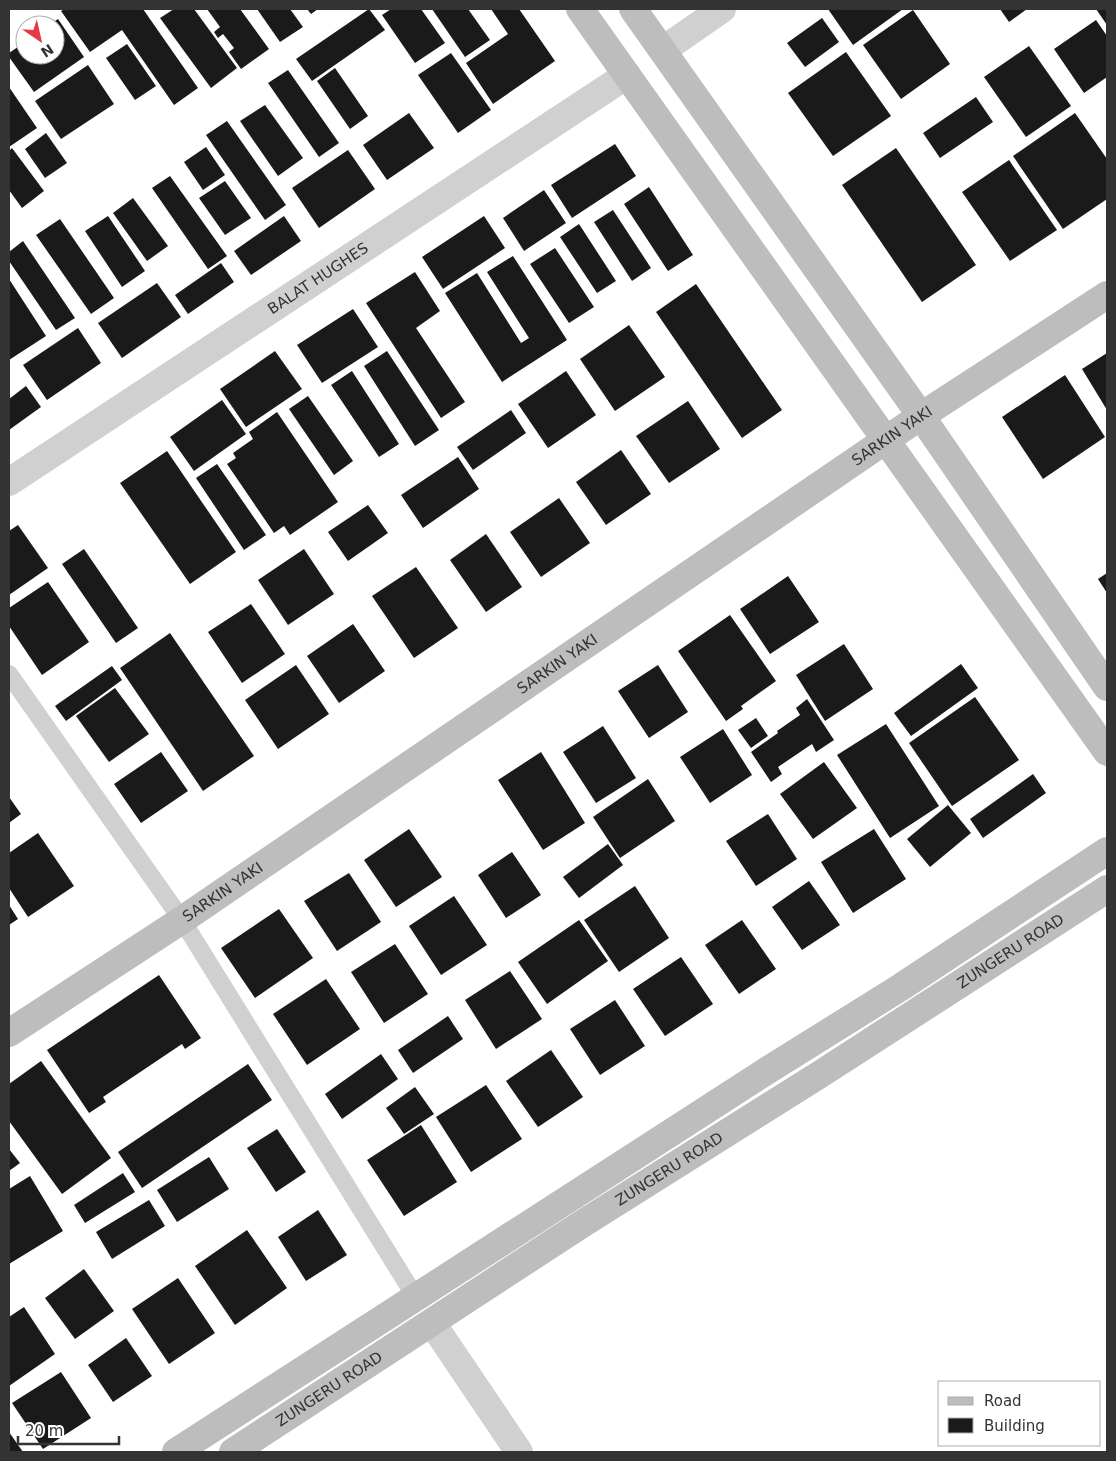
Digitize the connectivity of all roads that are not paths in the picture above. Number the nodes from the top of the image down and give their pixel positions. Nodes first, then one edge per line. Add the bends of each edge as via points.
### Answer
1 (580, 9) edge
2 (634, 9) edge
3 (722, 9) edge
4 (663, 50) junction
5 (627, 75) junction
6 (1107, 296) edge
7 (921, 416) junction
8 (886, 441) junction
9 (9, 482) edge
10 (9, 674) edge
11 (1107, 687) edge
12 (1107, 752) edge
13 (1107, 852) edge
14 (1107, 889) edge
15 (182, 920) junction
16 (9, 1033) edge
17 (416, 1298) junction
18 (432, 1323) junction
19 (176, 1452) edge
20 (233, 1452) edge
21 (519, 1452) edge

1 - 5 street
2 - 4 street
3 - 4 street
4 - 7 street
5 - 8 street
5 - 9 street, BALAT HUGHES
6 - 7 street, SARKIN YAKI
7 - 8 street, SARKIN YAKI
7 - 11 street
8 - 12 street
8 - 15 street, SARKIN YAKI
10 - 15 lane
13 - 17 street
14 - 18 street, ZUNGERU ROAD
15 - 16 street, SARKIN YAKI
15 - 17 lane
17 - 19 street
18 - 20 street, ZUNGERU ROAD
18 - 21 street

